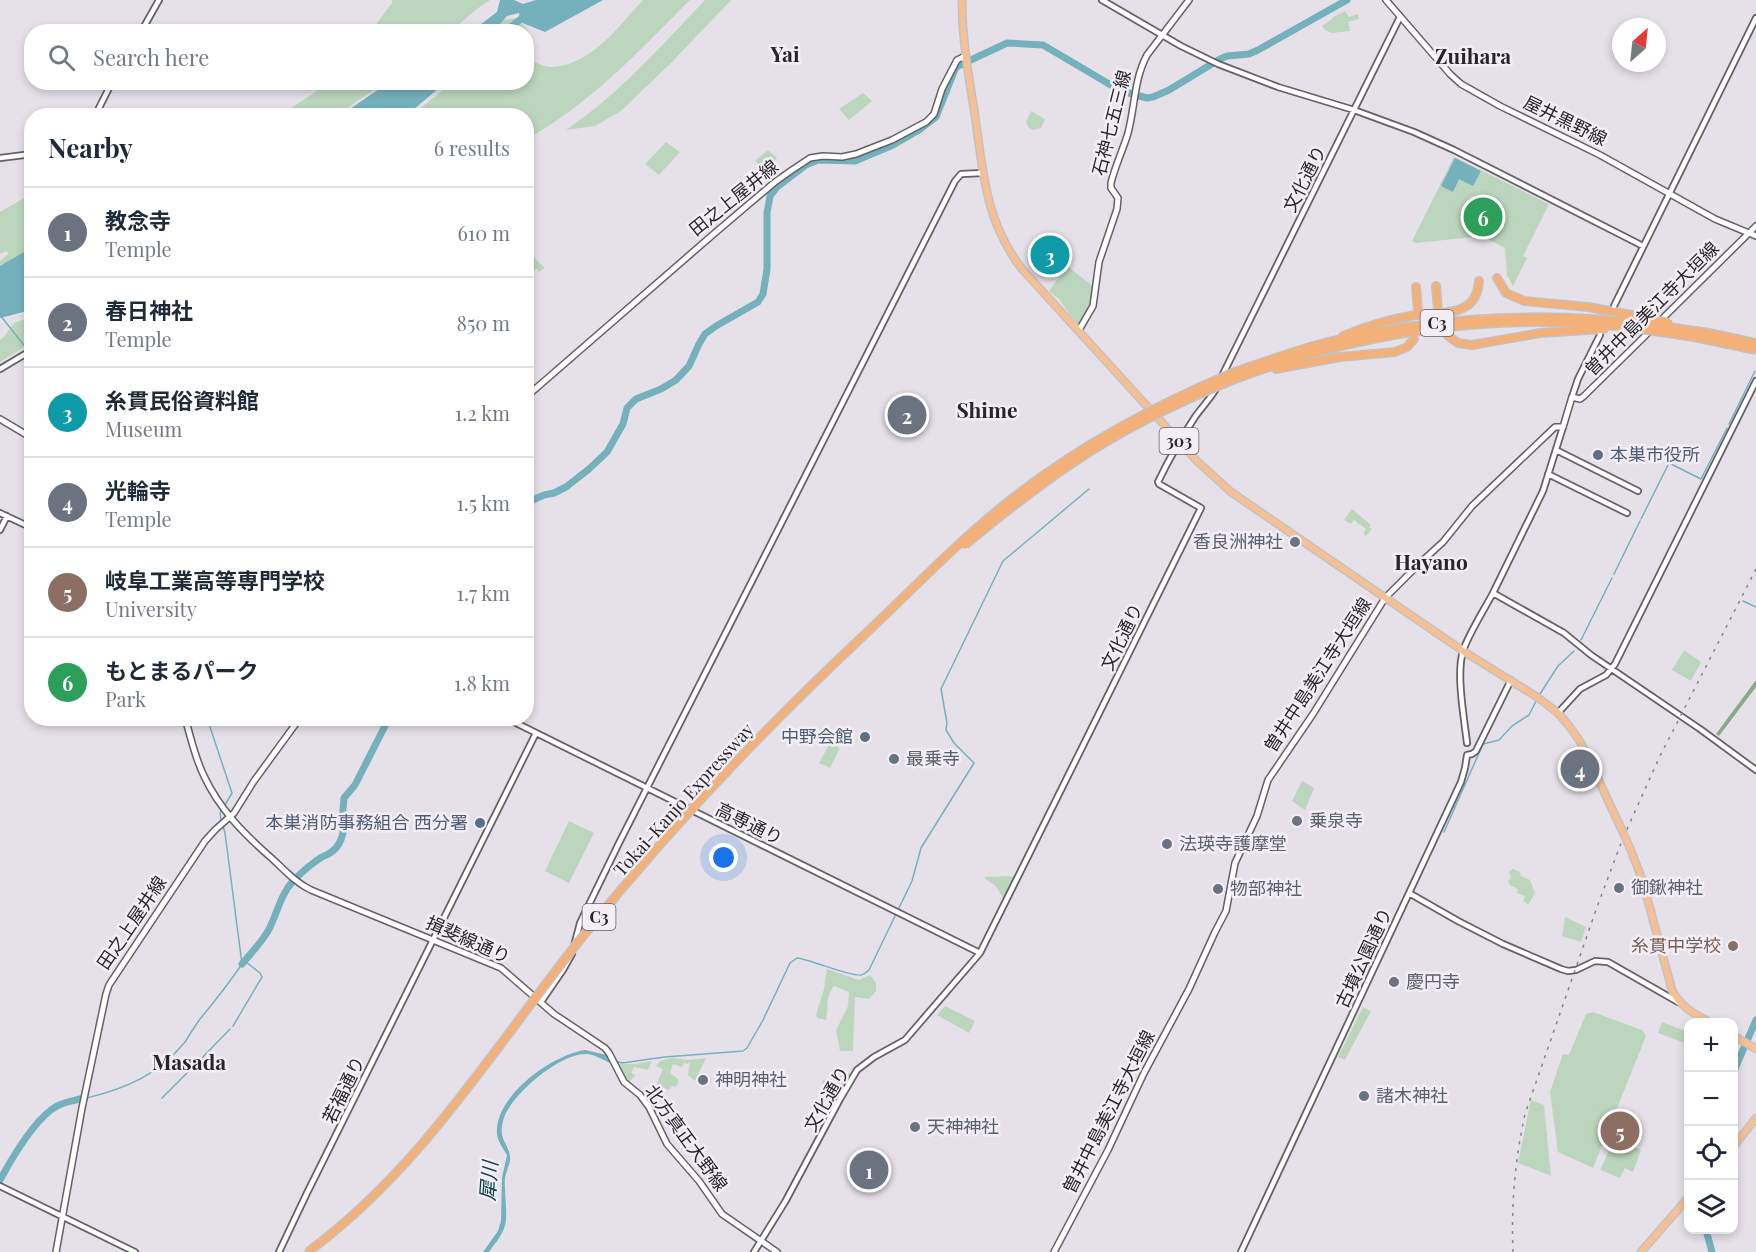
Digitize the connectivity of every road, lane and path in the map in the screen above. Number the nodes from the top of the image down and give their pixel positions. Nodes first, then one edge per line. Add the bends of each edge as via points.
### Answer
1 (159, 0) edge
2 (962, 0) edge
3 (1102, 0) edge
4 (1189, 0) edge
5 (1386, 0) edge
6 (1400, 17) junction
7 (1756, 18) edge
8 (146, 24) edge
9 (1163, 35) junction
10 (965, 56) junction
11 (108, 90) edge
12 (99, 108) edge
13 (1354, 110) junction
14 (24, 154) edge
15 (0, 158) edge
16 (983, 173) junction
17 (1670, 193) junction
18 (1756, 226) edge
19 (1750, 232) junction
20 (1756, 236) edge
21 (1643, 246) junction
22 (1497, 278) dead end
23 (1479, 281) dead end
24 (1436, 286) dead end
25 (1416, 287) dead end
26 (1614, 306) dead end
27 (1438, 310) dead end
28 (1418, 311) dead end
29 (1648, 321) junction
30 (1640, 329) junction
31 (1079, 330) junction
32 (1447, 335) dead end
33 (1600, 335) dead end
34 (1414, 339) dead end
35 (1327, 343) junction
36 (1756, 344) edge
37 (1756, 350) edge
38 (24, 355) edge
39 (0, 369) edge
40 (1247, 374) junction
41 (1233, 376) junction
42 (1756, 381) edge
43 (534, 390) edge
44 (1572, 397) junction
45 (0, 419) edge
46 (1563, 427) junction
47 (24, 433) edge
48 (1179, 442) junction
49 (1556, 450) junction
50 (1548, 474) junction
51 (1638, 491) dead end
52 (0, 513) edge
53 (1627, 513) dead end
54 (7, 516) junction
55 (24, 524) edge
56 (0, 530) edge
57 (1493, 593) junction
58 (1385, 598) junction
59 (1463, 651) junction
60 (1612, 669) junction
61 (1511, 680) junction
62 (1558, 713) junction
63 (188, 726) edge
64 (294, 726) edge
65 (521, 726) edge
66 (536, 734) junction
67 (1467, 743) dead end
68 (1756, 770) edge
69 (647, 788) junction
70 (226, 821) junction
71 (1409, 893) junction
72 (434, 940) junction
73 (981, 953) junction
74 (541, 1002) junction
75 (1679, 1002) junction
76 (1701, 1018) edge
77 (1738, 1039) edge
78 (1754, 1048) edge
79 (609, 1053) joint
80 (1756, 1118) edge
81 (1756, 1123) edge
82 (1738, 1143) edge
83 (1738, 1143) edge
84 (0, 1186) edge
85 (1684, 1206) edge
86 (62, 1216) junction
87 (761, 1241) junction
88 (56, 1252) edge
89 (135, 1252) edge
90 (279, 1252) edge
91 (308, 1252) edge
92 (754, 1252) edge
93 (777, 1252) edge
94 (1054, 1252) edge
95 (1241, 1252) edge
96 (1643, 1252) edge

1 - 8 street
2 - 10 highway, 303
3 - 9 street
4 - 9 main road, 石神七五三線
5 - 6 main road, 屋井黒野線
6 - 13 street, 文化通り
6 - 17 main road, 屋井黒野線 via 1461,84
7 - 17 street
9 - 13 street via 1242,74
9 - 31 main road, 石神七五三線 via 1142,64 1129,131 1111,183 1118,197 1117,209 1099,262 1093,306
10 - 16 highway, 303
10 - 43 main road, 田之上屋井線 via 957,60 934,114 926,123 856,154 810,158 792,170
11 - 12 street
13 - 21 street via 1454,150
13 - 48 street, 文化通り via 1212,396
14 - 15 street
16 - 31 highway, 303 via 989,208 1010,254
16 - 69 street via 961,174 955,181
17 - 19 main road, 屋井黒野線 via 1715,219
17 - 21 street
18 - 19 main road, 曽井中島美江寺大垣線
19 - 20 main road, 屋井黒野線
19 - 44 main road, 曽井中島美江寺大垣線 via 1584,396
21 - 26 street
22 - 29 highway via 1506,293 1524,301 1588,308
23 - 35 highway via 1475,297 1463,308 1388,321
24 - 27 highway
25 - 28 highway
29 - 35 highway, Tokai-Kanjo Expressway / C3 via 1503,317 1394,329
29 - 36 highway, Tokai-Kanjo Expressway / C3, bridge
30 - 32 highway via 1557,331 1467,345
30 - 37 highway, Tokai-Kanjo Expressway / C3, bridge
30 - 40 highway, Tokai-Kanjo Expressway / C3 via 1557,322 1427,330 1360,342
31 - 48 highway, 303
33 - 44 street
34 - 40 highway via 1395,352 1333,358
35 - 41 highway, Tokai-Kanjo Expressway / C3
38 - 39 street
40 - 41 highway, Tokai-Kanjo Expressway / C3
41 - 91 highway, Tokai-Kanjo Expressway / C3, bridge via 1170,400 1073,455 994,514 907,595 789,707 708,791 583,936 427,1140 371,1199
42 - 60 street
44 - 46 main road
45 - 47 main road
46 - 49 street
46 - 58 main road, 曽井中島美江寺大垣線 via 1555,427 1493,485 1443,542
48 - 58 highway, 303 via 1225,488
48 - 73 street, 文化通り via 1158,482 1201,508
49 - 50 street
49 - 51 street
50 - 53 street
50 - 57 street
52 - 54 street
54 - 55 street
54 - 56 street
57 - 59 street
57 - 60 street via 1564,633
58 - 59 highway, 303
58 - 94 main road, 曽井中島美江寺大垣線 via 1268,780 1257,816 1235,863 1226,911
59 - 61 highway, 303
59 - 67 street
60 - 62 street via 1580,689
60 - 68 street
61 - 62 highway, 303
61 - 71 street, 古墳公園通り via 1476,751 1467,755 1461,782
62 - 75 highway, 303, bridge via 1581,744 1630,848 1667,975
63 - 70 main road via 203,775
64 - 70 main road, 田之上屋井線
65 - 66 street, 高専通り
66 - 69 street, 高専通り
66 - 72 street, 若福通り
69 - 73 street, 高専通り
69 - 74 street via 580,923 567,964
70 - 72 main road, 揖斐線通り via 236,825 311,890
70 - 86 main road, 田之上屋井線 via 205,842 109,985
71 - 75 street via 1503,944 1555,966 1572,970 1595,961 1608,962
71 - 95 street, 古墳公園通り
72 - 74 main road, 揖斐線通り via 501,968
72 - 90 street, 若福通り
73 - 87 street, 文化通り via 905,1040 857,1070
74 - 79 main road, 揖斐線通り
75 - 76 highway
77 - 78 highway
79 - 87 main road, 北方真正大野線 via 624,1082 649,1107 667,1144 722,1214
80 - 82 highway
81 - 83 highway
84 - 86 street
85 - 96 highway
86 - 88 main road, 田之上屋井線
86 - 89 street
87 - 92 street, 文化通り
87 - 93 main road, 北方真正大野線

